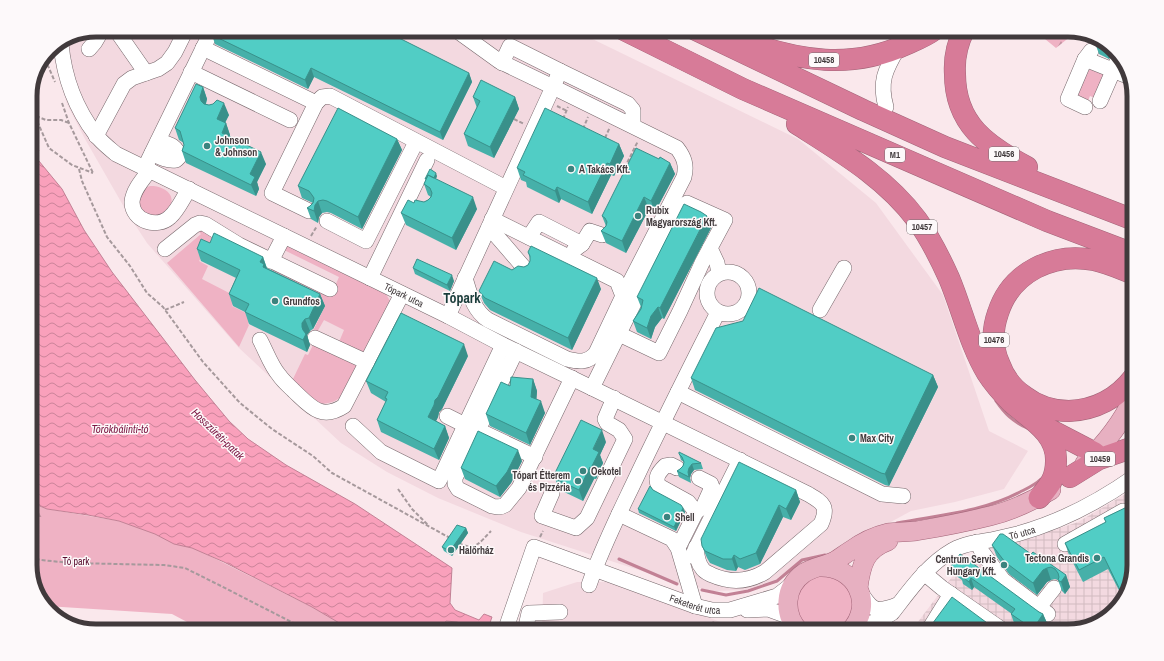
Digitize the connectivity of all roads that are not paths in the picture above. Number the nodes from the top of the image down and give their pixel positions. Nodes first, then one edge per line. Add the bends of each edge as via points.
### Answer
1 (98, 37) edge
2 (121, 37) edge
3 (182, 37) edge
4 (208, 37) edge
5 (466, 37) edge
6 (638, 37) edge
7 (711, 37) edge
8 (733, 37) edge
9 (922, 37) edge
10 (962, 37) edge
11 (61, 48) edge
12 (203, 48) junction
13 (898, 48) junction
14 (89, 49) dead end
15 (502, 63) junction
16 (1115, 66) junction
17 (1121, 70) edge
18 (560, 71) junction
19 (191, 72) junction
20 (146, 73) junction
21 (553, 87) junction
22 (743, 89) junction
23 (1100, 101) dead end
24 (316, 103) junction
25 (886, 107) dead end
26 (1086, 107) dead end
27 (290, 120) dead end
28 (638, 128) junction
29 (96, 136) junction
30 (416, 142) junction
31 (427, 160) dead end
32 (148, 169) junction
33 (506, 188) junction
34 (188, 189) junction
35 (309, 211) edge
36 (1127, 216) edge
37 (1127, 216) edge
38 (327, 221) dead end
39 (491, 223) junction
40 (602, 235) edge
41 (284, 236) junction
42 (529, 237) junction
43 (582, 244) junction
44 (710, 248) junction
45 (165, 249) dead end
46 (1127, 251) edge
47 (567, 256) junction
48 (271, 261) junction
49 (844, 268) dead end
50 (526, 270) edge
51 (1127, 271) edge
52 (719, 273) junction
53 (634, 277) junction
54 (370, 278) junction
55 (465, 278) junction
56 (617, 281) junction
57 (330, 290) dead end
58 (402, 294) junction
59 (623, 296) junction
60 (820, 310) dead end
61 (718, 312) junction
62 (448, 316) junction
63 (618, 334) junction
64 (315, 338) dead end
65 (260, 340) dead end
66 (503, 345) junction
67 (516, 351) junction
68 (366, 362) junction
69 (572, 378) junction
70 (1127, 385) edge
71 (592, 388) junction
72 (678, 392) junction
73 (614, 398) junction
74 (1127, 409) edge
75 (447, 416) dead end
76 (1034, 421) junction
77 (663, 422) junction
78 (353, 426) dead end
79 (471, 427) junction
80 (1127, 449) edge
81 (1095, 453) junction
82 (535, 458) junction
83 (740, 460) junction
84 (677, 468) dead end
85 (1070, 477) junction
86 (699, 478) dead end
87 (1127, 482) edge
88 (1114, 491) junction
89 (552, 493) dead end
90 (902, 496) dead end
91 (1039, 498) junction
92 (1127, 505) edge
93 (1127, 508) edge
94 (696, 512) junction
95 (619, 514) junction
96 (916, 530) junction
97 (977, 542) junction
98 (1065, 544) edge
99 (678, 548) junction
100 (696, 548) junction
101 (819, 567) junction
102 (595, 568) junction
103 (684, 568) junction
104 (924, 573) junction
105 (795, 582) junction
106 (589, 585) dead end
107 (858, 588) junction
108 (1054, 588) dead end
109 (951, 594) junction
110 (898, 604) junction
111 (695, 606) junction
112 (730, 610) junction
113 (560, 612) dead end
114 (507, 624) edge
115 (527, 624) edge
116 (791, 624) edge
117 (793, 624) edge
118 (854, 624) edge
119 (869, 624) edge
120 (932, 624) edge
121 (994, 624) edge

1 - 14 street
2 - 20 street
3 - 20 street via 167,63
4 - 12 street
5 - 15 street
6 - 22 highway, M1
7 - 36 highway via 946,147
8 - 13 highway, 10458 via 778,52 815,59 860,59
9 - 13 highway, 10458
10 - 37 highway, 10456 via 955,59 955,83 962,113 972,127 1005,155
11 - 29 street, Tópark utca via 76,102
12 - 19 street
12 - 24 street
13 - 25 street via 884,77 882,91
15 - 18 street via 510,46
15 - 21 street
16 - 17 street
16 - 23 street
16 - 26 street via 1088,55 1068,99
18 - 21 street
18 - 28 street via 628,104 633,110
19 - 27 street via 220,94
19 - 32 street via 155,147
20 - 29 street via 124,84
21 - 28 street
21 - 33 street
22 - 46 highway, M1 via 1046,221
22 - 76 highway, 10457 via 853,160 904,204 926,232 937,252 987,372 1011,402
24 - 30 street via 322,97 330,96
24 - 35 street via 272,193
28 - 53 street via 677,148 682,154 686,169
29 - 32 street, Tópark utca via 116,154
30 - 33 street
30 - 38 street via 366,240
31 - 54 street via 416,200
32 - 34 street, Tópark utca
32 - 34 street via 136,188 132,202 136,214 147,222 162,222 170,217
33 - 39 street
34 - 41 street, Tópark utca
39 - 42 street
39 - 50 street
39 - 55 street
40 - 43 street via 590,231
41 - 48 street
41 - 54 street, Tópark utca
42 - 43 street via 539,222
42 - 47 street
43 - 47 street
44 - 52 street
44 - 63 street via 659,353
44 - 63 street via 725,220 687,203 681,208
45 - 48 street via 194,224 200,223
47 - 56 street
48 - 57 street
49 - 60 street
51 - 70 highway, 10476 via 1108,264 1082,259 1056,260 1034,268 1004,297 996,319 994,346 1005,377 1019,393 1044,407 1066,411 1088,409 1112,398
52 - 61 street via 711,279 707,288 711,306
52 - 61 street via 738,273 745,279 750,290 748,301 741,310 730,314
53 - 56 street
53 - 59 street
54 - 58 street, Tópark utca
55 - 59 street via 475,308 481,315 567,359 581,362 587,361 596,353
55 - 62 street
56 - 59 street
58 - 62 street, Tópark utca
58 - 68 street
61 - 72 street
62 - 66 street, Tópark utca
63 - 71 street
64 - 68 street
65 - 68 street via 279,375 305,402 323,412 335,412 344,406
66 - 67 street, Tópark utca
66 - 79 street
67 - 69 street, Tópark utca
67 - 79 street
69 - 71 street, Tópark utca
69 - 82 street
71 - 73 street, Tópark utca
72 - 77 street
72 - 90 street via 882,494
73 - 77 street, Tópark utca
73 - 89 street via 605,419 619,430 625,439 587,518 576,528 542,516
74 - 81 main road
75 - 79 street
76 - 81 highway, 10457
76 - 91 highway, 10457 via 1053,441 1056,456 1053,480
77 - 83 street, Tópark utca
77 - 95 street
78 - 79 street via 381,452 439,481
79 - 82 street
79 - 82 street via 455,475 455,484 458,489 492,506 505,505 519,488
80 - 85 highway, 10459 via 1098,459
81 - 85 main road
83 - 100 street
83 - 100 street, Tópark utca via 817,499 826,510 825,517 821,524 765,572 747,580 727,580 703,570
84 - 94 street via 671,465 664,466 656,478 656,483 688,502
85 - 91 main road
86 - 94 street via 712,487 703,507
87 - 88 street, Tó utca
88 - 92 street
88 - 97 street, Tó utca via 1059,520 1019,533
91 - 96 main road via 991,516
93 - 98 street
94 - 99 street
95 - 99 street via 672,539
95 - 102 street
96 - 101 main road via 889,533 871,539
96 - 107 main road via 879,544 870,552 862,565
97 - 104 street, Tó utca via 954,549
97 - 108 street via 1003,580 1044,611
99 - 103 street
100 - 103 street
101 - 105 main road via 805,572
101 - 107 main road via 839,570 850,577
102 - 106 street
102 - 111 street, Feketerét utca
102 - 114 street, Feketerét utca via 534,547
103 - 111 street
104 - 109 street
104 - 110 street, Tó utca
105 - 112 street, Feketerét utca via 777,596
105 - 117 main road via 787,602
107 - 110 street via 873,608 887,609
107 - 118 main road via 861,595 861,610
109 - 120 street
109 - 121 street
110 - 119 street, Tó utca via 892,613
111 - 112 street, Feketerét utca via 712,610
112 - 116 street via 768,610
113 - 115 street via 529,613

